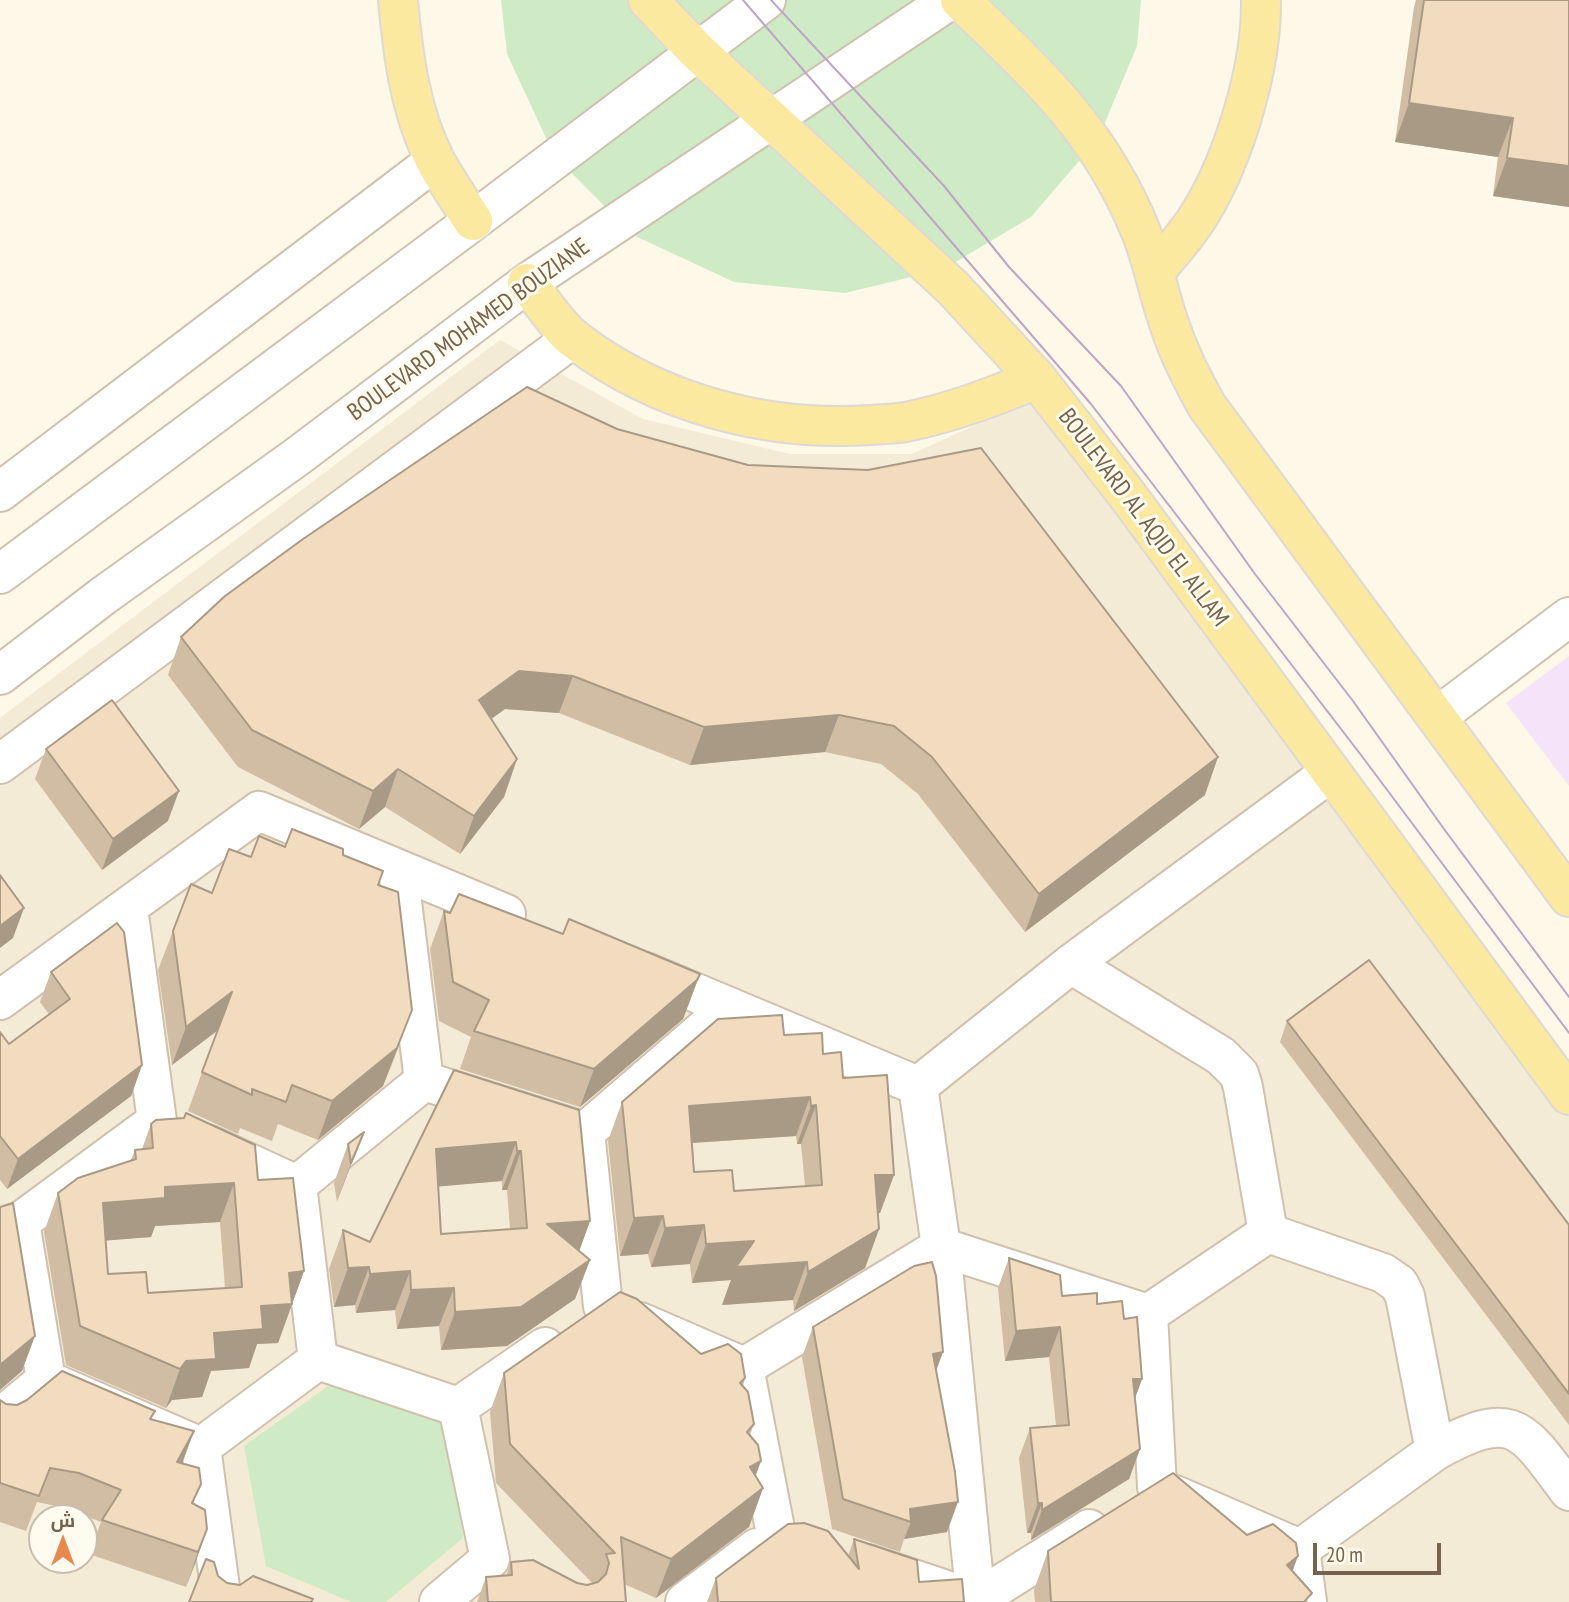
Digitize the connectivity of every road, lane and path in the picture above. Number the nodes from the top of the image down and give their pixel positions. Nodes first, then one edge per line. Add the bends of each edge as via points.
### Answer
1 (398, 0) edge
2 (648, 0) edge
3 (765, 0) edge
4 (950, 0) edge
5 (960, 0) edge
6 (1261, 0) edge
7 (698, 52) junction
8 (771, 120) junction
9 (435, 161) junction
10 (473, 221) junction
11 (1155, 272) junction
12 (527, 283) junction
13 (573, 338) junction
14 (1037, 379) junction
15 (0, 492) edge
16 (0, 574) edge
17 (1569, 618) edge
18 (0, 675) edge
19 (1438, 716) junction
20 (0, 764) edge
21 (1331, 772) junction
22 (398, 869) junction
23 (1569, 897) edge
24 (128, 908) junction
25 (539, 928) edge
26 (615, 960) edge
27 (1071, 964) junction
28 (0, 1000) edge
29 (730, 1007) junction
30 (424, 1081) junction
31 (918, 1086) junction
32 (1569, 1095) edge
33 (157, 1121) junction
34 (585, 1132) junction
35 (297, 1185) junction
36 (10, 1216) edge
37 (1268, 1233) junction
38 (941, 1248) junction
39 (603, 1306) junction
40 (1148, 1314) junction
41 (318, 1360) junction
42 (744, 1367) junction
43 (46, 1380) junction
44 (458, 1407) junction
45 (0, 1418) edge
46 (201, 1447) junction
47 (1435, 1451) junction
48 (1157, 1487) junction
49 (1569, 1490) edge
50 (776, 1534) junction
51 (1300, 1549) junction
52 (490, 1559) junction
53 (526, 1578) edge
54 (976, 1601) edge
55 (222, 1602) edge
56 (439, 1602) edge
57 (685, 1602) edge
58 (1307, 1602) edge

1 - 9 main road via 402,53 415,108
2 - 7 main road, BOULEVARD AL AQID EL ALLAM
3 - 7 street
4 - 8 street, BOULEVARD MOHAMED BOUZIANE
5 - 11 main road via 1057,94 1082,126 1125,196
6 - 11 main road via 1251,83 1231,149 1201,213
7 - 8 main road, BOULEVARD AL AQID EL ALLAM
7 - 10 street
8 - 12 street, BOULEVARD MOHAMED BOUZIANE
8 - 14 main road, BOULEVARD AL AQID EL ALLAM via 944,279
9 - 10 main road
9 - 15 street
10 - 16 street
11 - 19 main road via 1170,328 1207,406
12 - 13 main road
12 - 18 street, BOULEVARD MOHAMED BOUZIANE
13 - 14 main road via 632,376 696,404 764,421 834,427 915,419 972,406
13 - 20 street
14 - 21 main road, BOULEVARD AL AQID EL ALLAM
17 - 19 street
19 - 23 main road
21 - 27 street
21 - 32 main road, BOULEVARD AL AQID EL ALLAM
22 - 24 street via 259,811
22 - 25 street
22 - 30 street
24 - 28 street
24 - 33 street
26 - 29 street
27 - 31 street
27 - 37 street via 1221,1056 1239,1074
29 - 31 street
29 - 34 street
30 - 34 street
30 - 35 street
31 - 38 street
33 - 35 street
33 - 36 street
34 - 39 street
35 - 41 street
36 - 43 street
37 - 40 street
37 - 47 street via 1383,1273 1399,1284 1410,1318
38 - 40 street
38 - 42 street
38 - 54 street
39 - 42 street
39 - 44 street
40 - 48 street
41 - 44 street
41 - 46 street
42 - 50 street
43 - 45 street
43 - 46 street
44 - 52 street
46 - 55 street
47 - 49 street via 1465,1434 1506,1426 1519,1431 1540,1451
47 - 51 street
48 - 51 street
48 - 54 street
50 - 54 street
50 - 57 street
51 - 58 street
52 - 53 street
52 - 56 street

